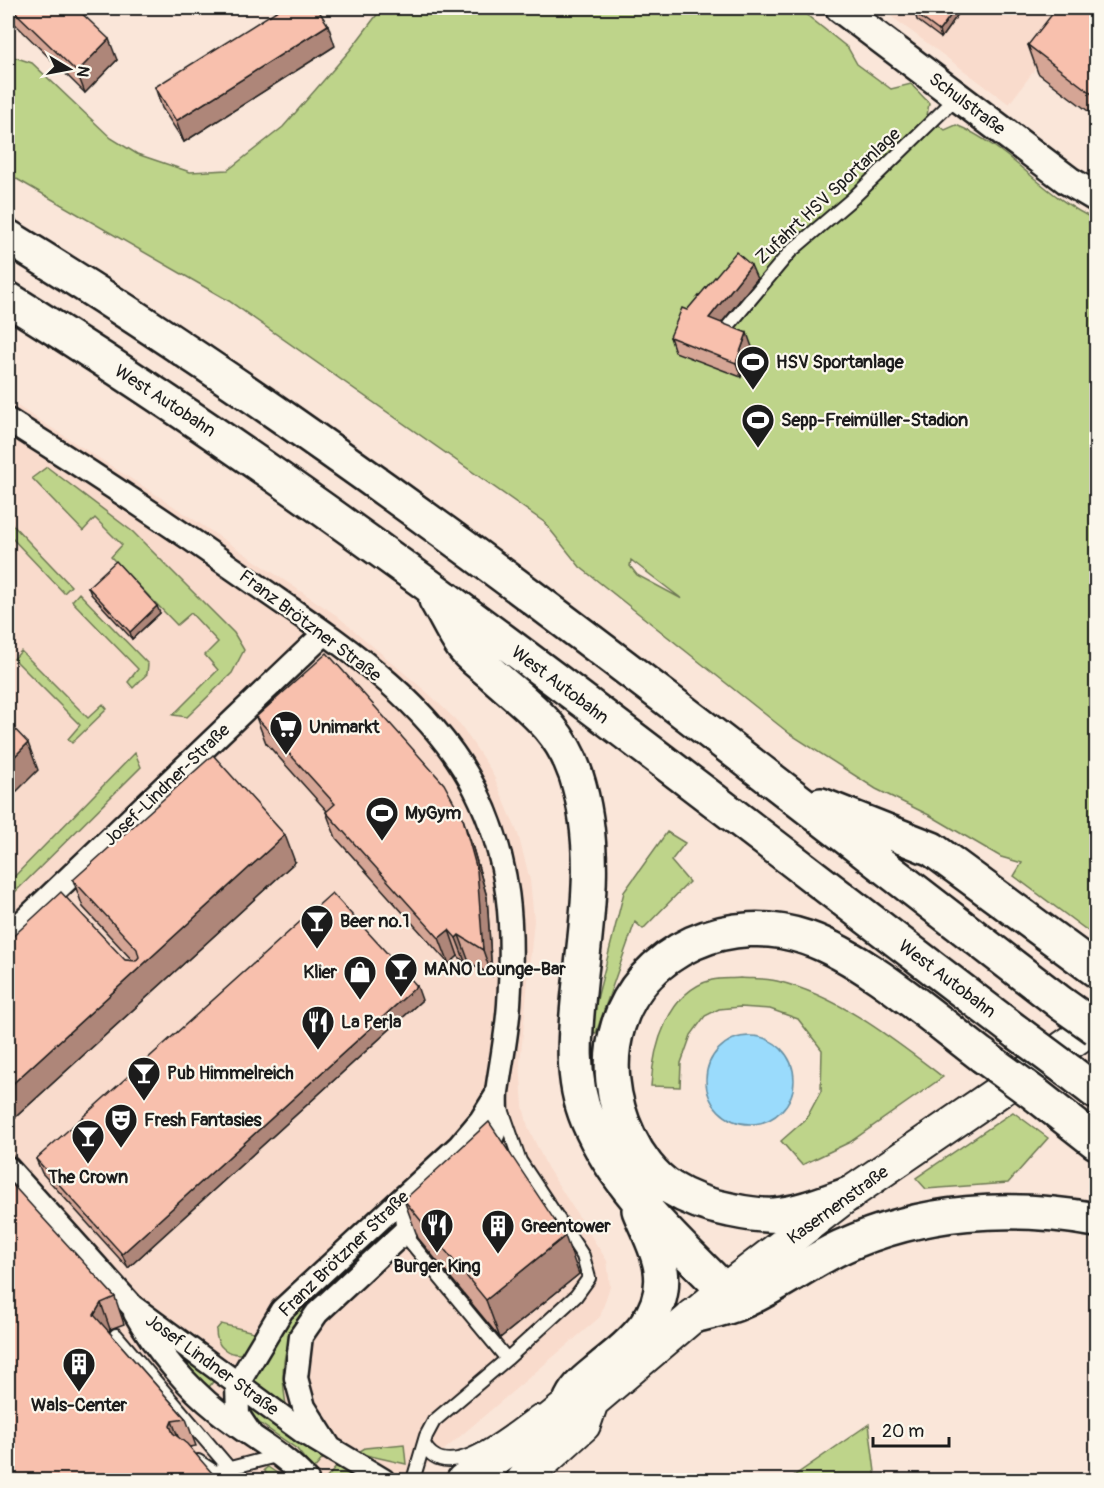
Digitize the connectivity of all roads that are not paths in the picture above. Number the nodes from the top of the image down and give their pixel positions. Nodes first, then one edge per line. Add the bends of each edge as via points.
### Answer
1 (840, 8) edge
2 (957, 97) junction
3 (1096, 197) edge
4 (8, 237) edge
5 (8, 299) edge
6 (729, 325) edge
7 (8, 420) edge
8 (430, 588) junction
9 (325, 633) junction
10 (783, 790) junction
11 (8, 934) edge
12 (1096, 970) edge
13 (1096, 1027) edge
14 (1096, 1092) edge
15 (497, 1094) junction
16 (481, 1120) junction
17 (1096, 1142) edge
18 (8, 1168) edge
19 (632, 1194) junction
20 (849, 1194) junction
21 (1096, 1220) edge
22 (404, 1233) junction
23 (724, 1290) junction
24 (132, 1306) junction
25 (693, 1316) junction
26 (116, 1335) dead end
27 (507, 1359) junction
28 (237, 1385) junction
29 (580, 1403) junction
30 (250, 1433) junction
31 (424, 1444) junction
32 (330, 1448) junction
33 (188, 1453) edge
34 (280, 1455) junction
35 (230, 1468) junction
36 (307, 1480) edge
37 (382, 1480) edge
38 (413, 1480) edge
39 (463, 1480) edge
40 (523, 1480) edge

1 - 2 street, Schulstraße
2 - 3 street, Schulstraße
2 - 6 lane, Zufahrt HSV Sportanlage via 852,199 790,252
4 - 10 highway via 260,400 484,560
5 - 8 highway, West Autobahn via 208,429
7 - 9 street, Franz Brötzner Straße via 150,509
8 - 14 highway, West Autobahn, bridge
8 - 19 highway via 464,648 548,723 575,773 590,845 590,892 574,1026 578,1087 588,1120 605,1154
9 - 11 street, Josef-Lindner-Straße via 60,895
9 - 15 street, Franz Brötzner Straße via 382,679 454,754 475,788 499,844 509,890 512,958
10 - 12 highway via 932,849
10 - 13 highway, bridge
13 - 20 main road, Kasernenstraße
15 - 16 street, Franz Brötzner Straße
15 - 22 street, Franz Brötzner Straße via 496,1127 484,1150 458,1183
15 - 27 lane via 520,1161 583,1256 589,1278 576,1296
16 - 22 lane via 480,1133 457,1165 401,1217
16 - 28 street, Franz Brötzner Straße via 447,1157 282,1310
17 - 20 highway, bridge via 902,994 836,951 807,938 774,930 739,929 706,937 672,953 642,979 619,1019 610,1069 616,1112 637,1155 669,1187 702,1204 742,1213 776,1215
18 - 24 street
19 - 23 highway
19 - 29 highway via 661,1270 659,1297 649,1325 574,1391
20 - 23 main road, Kasernenstraße
21 - 25 highway via 1064,1214 967,1213 894,1226 841,1247 740,1303
22 - 27 lane
22 - 32 street, Franz Brötzner Straße via 317,1313 301,1336 296,1378 304,1407
23 - 25 main road, Kasernenstraße
24 - 28 street, Josef Lindner Straße
24 - 30 street, Josef Lindner Straße via 150,1340 194,1388 219,1413
25 - 29 main road, Kasernenstraße
26 - 35 lane
27 - 31 lane via 434,1421
28 - 30 street via 238,1415
28 - 32 street, Josef Lindner Straße
29 - 31 lane via 543,1407 471,1455 454,1460 438,1459 428,1453
29 - 39 main road, Kasernenstraße
29 - 40 main road, Kasernenstraße via 584,1425
30 - 34 street, Josef Lindner Straße
31 - 38 lane
32 - 37 street, Josef Lindner Straße
33 - 35 lane via 209,1470
34 - 35 lane
34 - 36 street, Josef Lindner Straße

